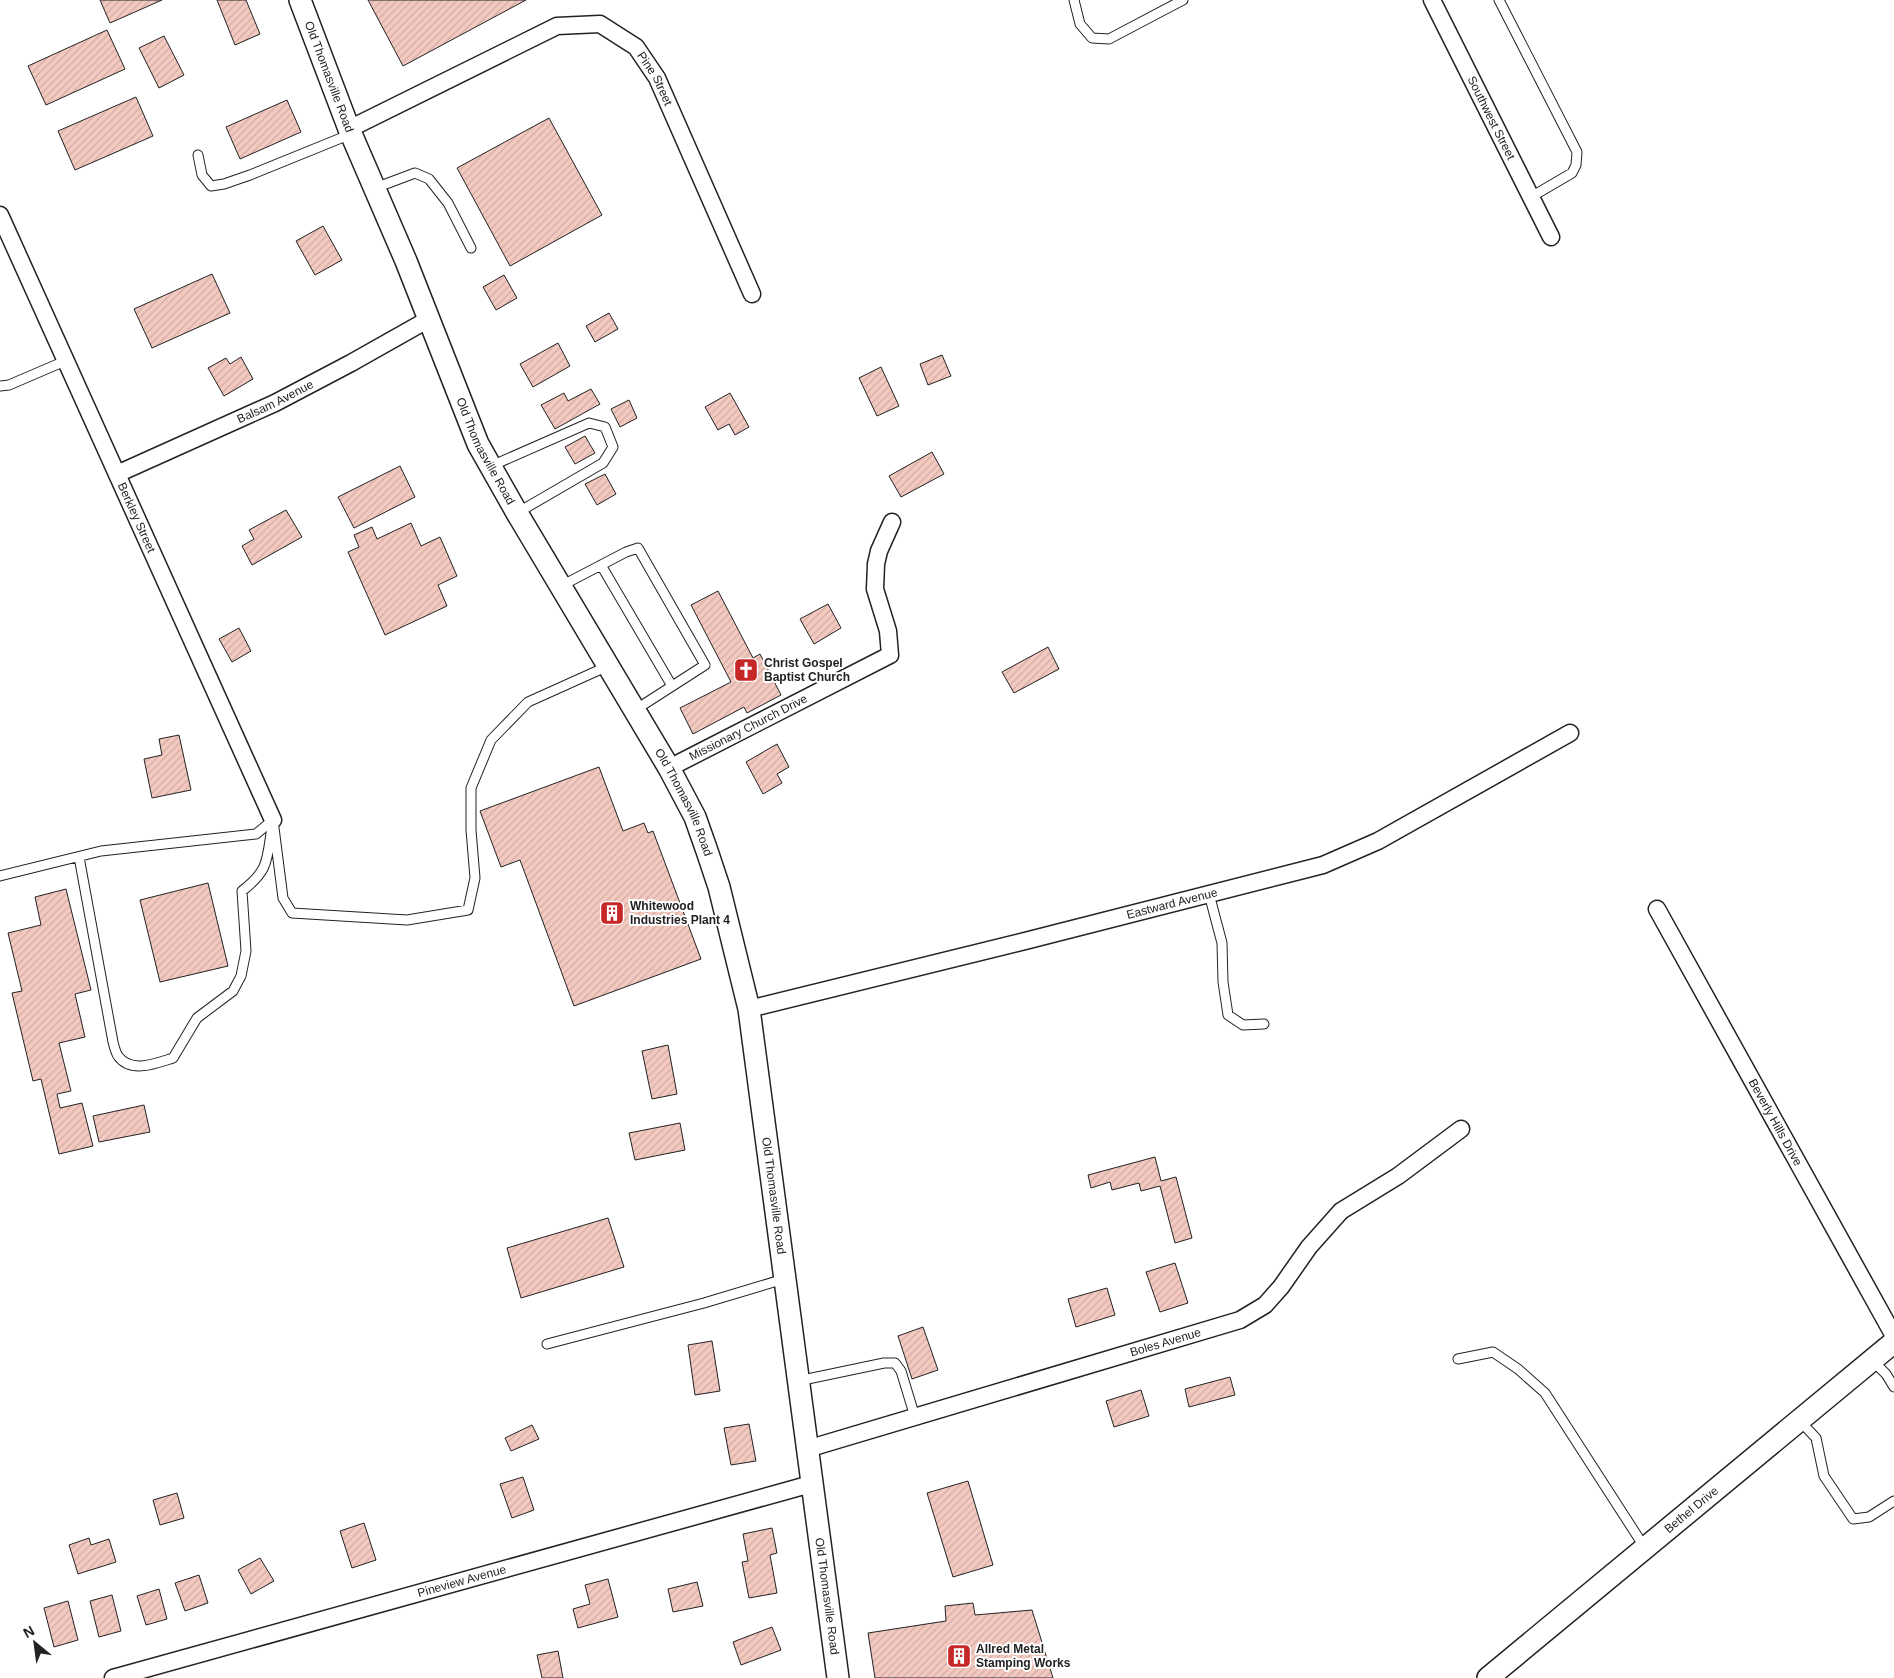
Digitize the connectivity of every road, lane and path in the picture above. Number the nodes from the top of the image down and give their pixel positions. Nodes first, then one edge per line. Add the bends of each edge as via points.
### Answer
1 (300, 0) edge
2 (1074, 0) edge
3 (1183, 0) edge
4 (1433, 0) edge
5 (1500, 0) edge
6 (350, 132) junction
7 (198, 155) dead end
8 (374, 188) junction
9 (1531, 197) junction
10 (0, 215) edge
11 (1551, 237) dead end
12 (471, 248) dead end
13 (752, 294) dead end
14 (429, 319) junction
15 (65, 361) junction
16 (0, 386) edge
17 (491, 466) junction
18 (117, 474) junction
19 (517, 513) junction
20 (892, 522) dead end
21 (601, 565) junction
22 (561, 586) junction
23 (608, 666) junction
24 (672, 686) junction
25 (635, 710) junction
26 (1570, 733) dead end
27 (670, 768) junction
28 (273, 820) junction
29 (79, 857) junction
30 (0, 876) edge
31 (1209, 894) junction
32 (1657, 909) dead end
33 (749, 1009) junction
34 (1264, 1024) dead end
35 (1461, 1129) dead end
36 (784, 1280) junction
37 (1894, 1336) edge
38 (1894, 1342) edge
39 (547, 1344) dead end
40 (1458, 1359) dead end
41 (1872, 1360) junction
42 (797, 1381) junction
43 (1894, 1387) edge
44 (915, 1417) junction
45 (1799, 1420) junction
46 (807, 1449) junction
47 (811, 1484) junction
48 (1894, 1501) edge
49 (1646, 1548) junction
50 (113, 1678) edge
51 (838, 1678) edge
52 (1488, 1678) edge

1 - 6 street, Old Thomasville Road
2 - 3 lane via 1080,24 1092,38 1109,39
4 - 9 street, Southwest Street
5 - 9 lane via 1577,152 1572,173
6 - 7 lane via 250,175 212,186 202,174
6 - 8 street, Old Thomasville Road
6 - 13 street, Pine Street via 557,26 600,24 636,47 657,78
8 - 12 lane via 415,173 429,179 448,203
8 - 14 street, Old Thomasville Road
9 - 11 street, Southwest Street
10 - 15 street, Berkley Street
14 - 17 street, Old Thomasville Road via 478,444
14 - 18 street, Balsam Avenue via 274,403
15 - 16 lane
15 - 18 street, Berkley Street
17 - 19 street, Old Thomasville Road
17 - 19 lane via 588,422 605,427 613,447 604,463
18 - 28 street, Berkley Street
19 - 22 street, Old Thomasville Road
20 - 27 street, Missionary Church Drive via 879,551 875,589 888,631 890,655
21 - 22 lane
21 - 24 lane
21 - 24 lane via 638,548 705,665
22 - 23 street, Old Thomasville Road
23 - 25 street, Old Thomasville Road
23 - 28 lane via 528,702 491,740 471,788 475,878 468,910 407,920 292,913 282,898
24 - 25 lane
25 - 27 street, Old Thomasville Road
26 - 31 street, Eastward Avenue via 1370,844 1323,865
27 - 33 street, Old Thomasville Road via 695,817 707,851
28 - 29 lane via 256,834 101,851
28 - 29 lane via 266,864 256,880 242,891 246,951 241,976 232,991 197,1018 173,1058 149,1066 128,1065 118,1056 113,1042
29 - 30 lane
31 - 33 street, Eastward Avenue
31 - 34 lane via 1222,943 1228,1015 1243,1026
32 - 37 street, Beverly Hills Drive
33 - 36 street, Old Thomasville Road
35 - 44 street, Boles Avenue via 1398,1176 1341,1211 1309,1246 1265,1305 1240,1320
36 - 39 lane
36 - 42 street, Old Thomasville Road
38 - 41 street, Bethel Drive
40 - 49 lane via 1492,1352 1545,1393
41 - 43 lane
41 - 45 street, Bethel Drive
42 - 44 lane via 895,1363 901,1371
42 - 46 street, Old Thomasville Road
44 - 46 street, Boles Avenue
45 - 48 lane via 1816,1438 1824,1476 1853,1519 1869,1517
45 - 49 street, Bethel Drive
46 - 47 street, Old Thomasville Road
47 - 50 street, Pineview Avenue
47 - 51 street, Old Thomasville Road
49 - 52 street, Bethel Drive

